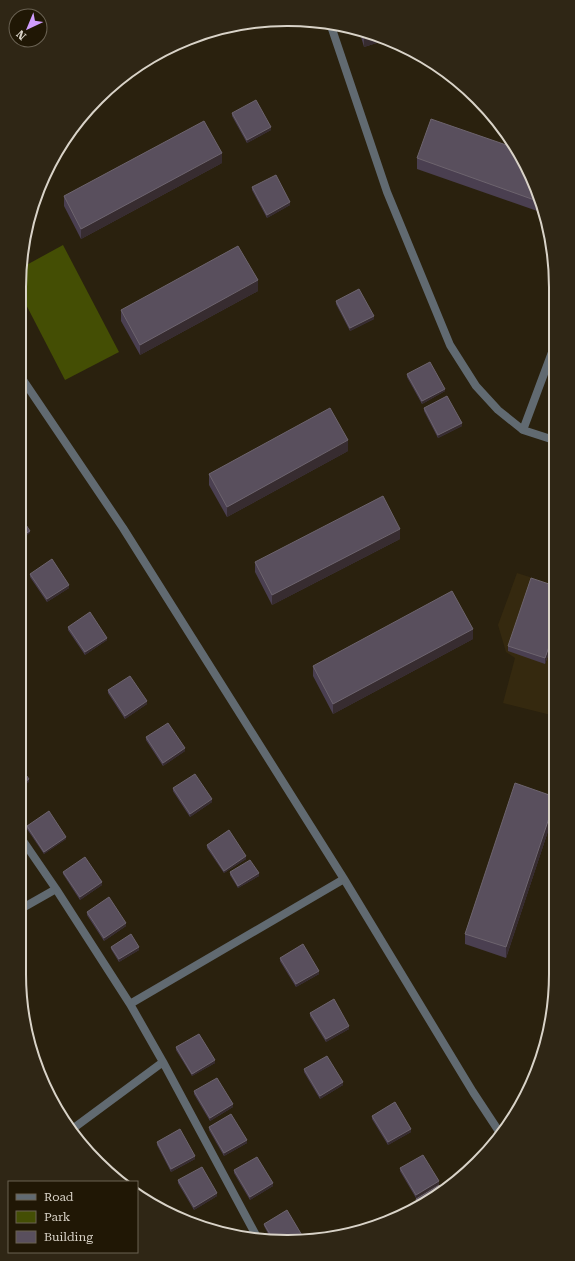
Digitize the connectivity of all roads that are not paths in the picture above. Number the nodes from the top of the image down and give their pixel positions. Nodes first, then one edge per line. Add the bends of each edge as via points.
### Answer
1 (332, 30) edge
2 (549, 361) edge
3 (26, 384) edge
4 (523, 430) junction
5 (549, 438) edge
6 (26, 845) edge
7 (344, 879) junction
8 (56, 889) junction
9 (26, 906) edge
10 (130, 1004) junction
11 (163, 1062) junction
12 (75, 1127) edge
13 (498, 1129) edge
14 (255, 1233) edge

1 - 4 street via 387,192 450,345 476,386 498,410
2 - 4 street
3 - 7 street via 123,528
4 - 5 street
6 - 8 street
7 - 10 street
7 - 13 street
8 - 9 street
8 - 10 street
10 - 11 street
11 - 12 street
11 - 14 street

